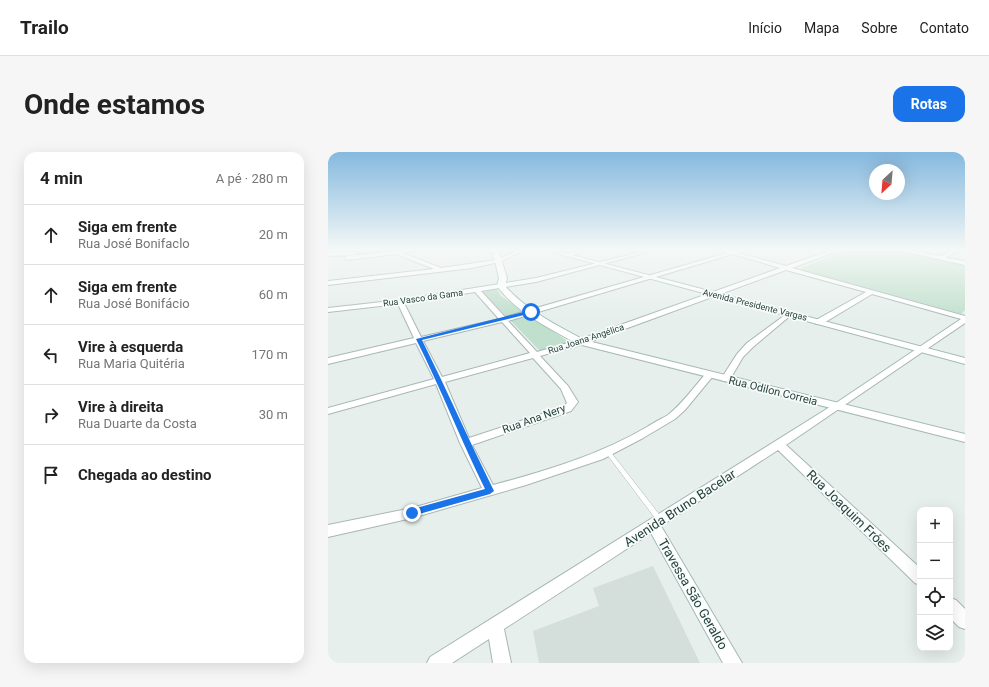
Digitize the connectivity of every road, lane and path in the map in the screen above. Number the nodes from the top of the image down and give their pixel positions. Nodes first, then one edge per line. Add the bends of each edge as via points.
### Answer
1 (415, 273) edge
2 (501, 273) edge
3 (565, 273) edge
4 (633, 273) edge
5 (663, 273) edge
6 (769, 273) edge
7 (805, 273) edge
8 (649, 277) junction
9 (328, 283) edge
10 (501, 286) junction
11 (477, 290) junction
12 (872, 292) junction
13 (711, 294) junction
14 (400, 302) junction
15 (328, 310) edge
16 (531, 312) junction
17 (789, 314) junction
18 (965, 319) edge
19 (503, 320) junction
20 (819, 322) junction
21 (419, 339) junction
22 (581, 342) junction
23 (922, 350) junction
24 (536, 355) junction
25 (328, 361) edge
26 (965, 361) edge
27 (710, 374) junction
28 (726, 379) junction
29 (440, 382) junction
30 (837, 407) junction
31 (328, 412) edge
32 (965, 438) edge
33 (466, 443) junction
34 (779, 444) junction
35 (608, 452) junction
36 (490, 491) junction
37 (657, 523) junction
38 (328, 530) edge
39 (917, 575) edge
40 (953, 609) edge
41 (965, 621) edge
42 (495, 626) junction
43 (436, 663) edge
44 (502, 663) edge
45 (733, 663) edge

1 - 9 street
2 - 10 main road
3 - 10 street, Rua Vasco da Gama
4 - 8 main road, Avenida Presidente Vargas
5 - 8 street
6 - 13 street, Rua Joana Angélica
7 - 12 street
8 - 13 main road, Avenida Presidente Vargas
8 - 16 street
10 - 11 street, Rua Vasco da Gama
10 - 16 main road, Rua Odilon Correia via 509,296
11 - 14 street, Rua Vasco da Gama
11 - 19 street, Rua Ana Nery
12 - 18 street
12 - 20 street
13 - 17 main road, Avenida Presidente Vargas
13 - 22 street, Rua Joana Angélica
14 - 15 street, Rua Vasco da Gama
14 - 21 street
16 - 19 street
16 - 22 main road, Rua Odilon Correia
17 - 20 main road, Avenida Presidente Vargas
17 - 28 street via 750,344
18 - 23 street, Avenida Bruno Bacelar
19 - 21 street
19 - 24 street, Rua Ana Nery
20 - 23 main road, Avenida Presidente Vargas
21 - 25 street
21 - 29 street
22 - 24 street, Rua Joana Angélica
22 - 27 main road, Rua Odilon Correia
23 - 26 main road, Avenida Presidente Vargas
23 - 30 street, Avenida Bruno Bacelar
24 - 29 street, Rua Joana Angélica
24 - 33 street, Rua Ana Nery via 565,388 573,402 572,405 567,409
27 - 28 main road, Rua Odilon Correia
27 - 35 street via 670,417
28 - 30 main road, Rua Odilon Correia
29 - 31 street, Rua Joana Angélica
29 - 33 street
30 - 32 main road, Rua Odilon Correia
30 - 34 street, Avenida Bruno Bacelar
33 - 36 street
34 - 37 street, Avenida Bruno Bacelar
34 - 39 street, Rua Joaquim Fróes
35 - 36 street
35 - 37 lane
36 - 38 street via 412,513
37 - 42 street, Avenida Bruno Bacelar
37 - 45 street, Travessa São Geraldo
40 - 41 street
42 - 43 street, Avenida Bruno Bacelar
42 - 44 street

